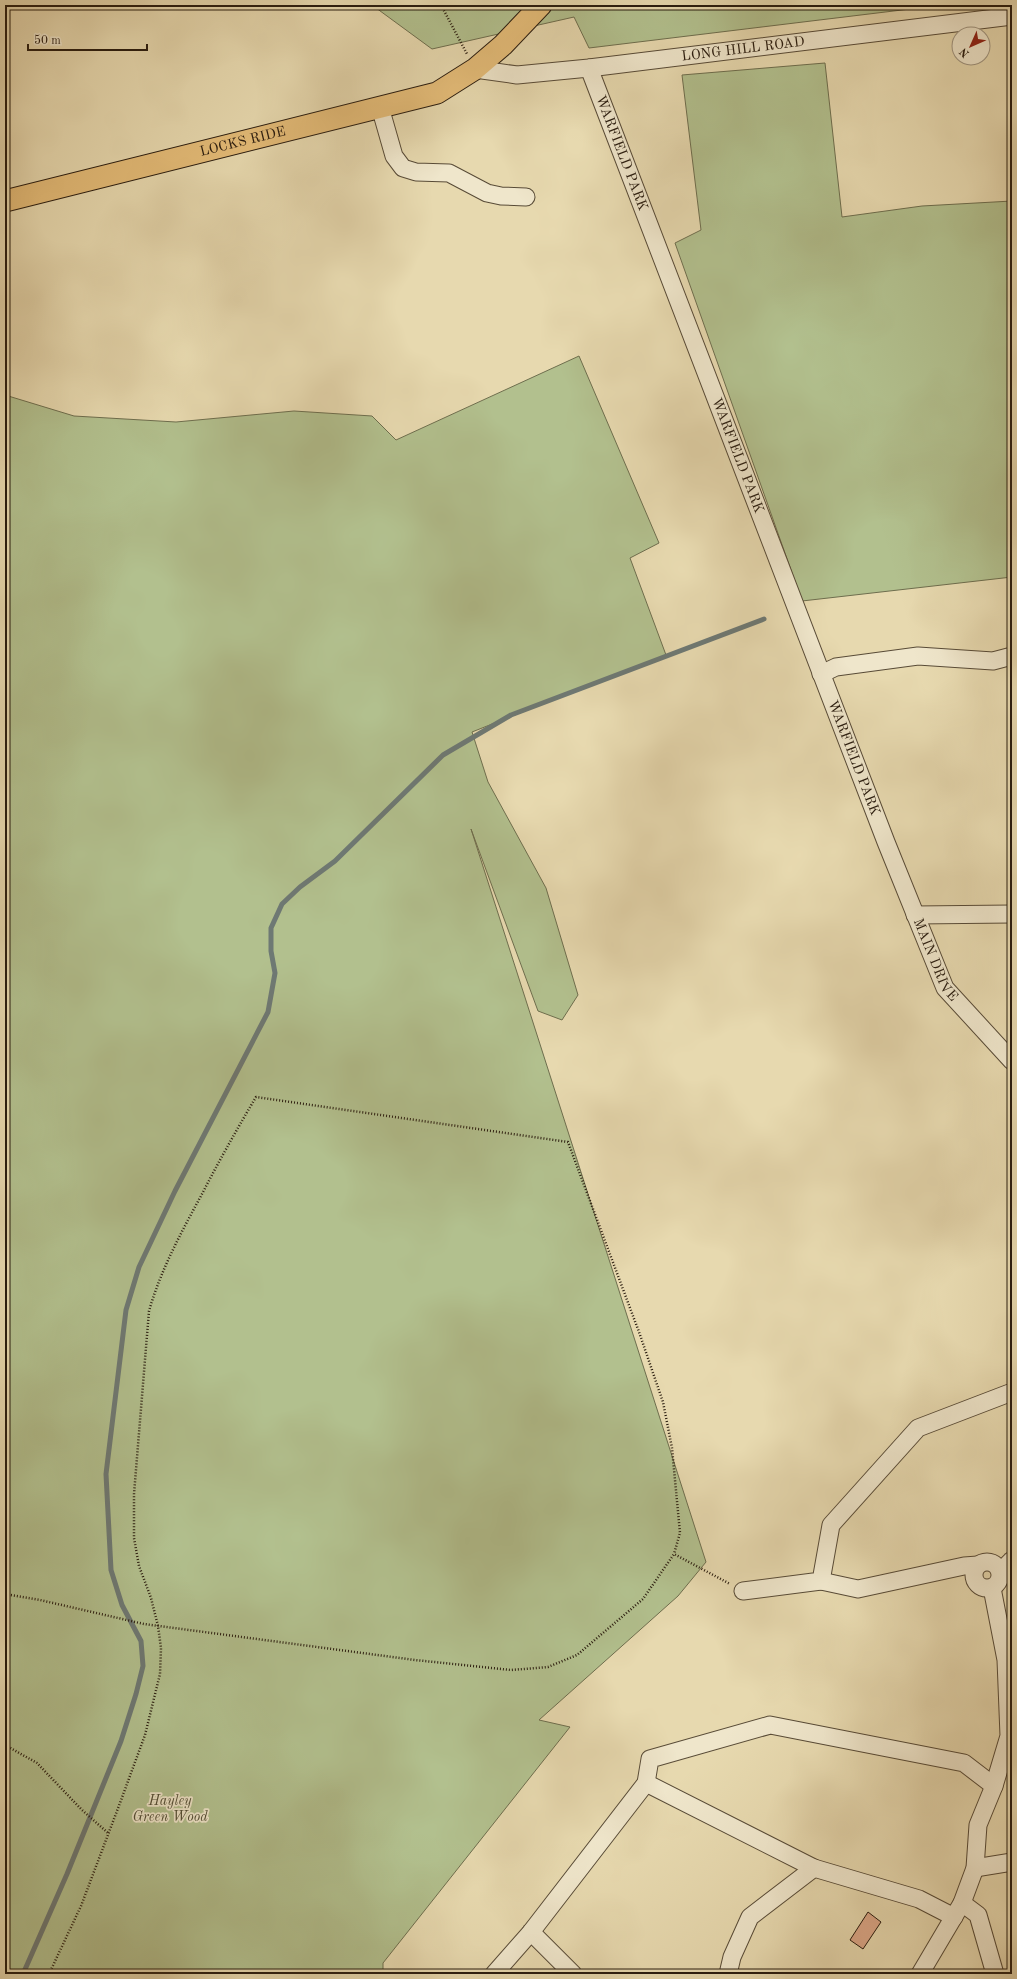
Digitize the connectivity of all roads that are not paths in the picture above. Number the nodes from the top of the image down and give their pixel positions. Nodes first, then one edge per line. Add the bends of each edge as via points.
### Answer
1 (542, 5) edge
2 (1012, 16) edge
3 (589, 68) junction
4 (475, 69) junction
5 (380, 107) junction
6 (526, 197) dead end
7 (5, 201) edge
8 (1012, 656) edge
9 (821, 674) junction
10 (886, 842) joint
11 (1012, 914) edge
12 (915, 915) junction
13 (1012, 1061) edge
14 (1012, 1392) edge
15 (1003, 1566) edge
16 (972, 1569) junction
17 (821, 1581) junction
18 (992, 1588) junction
19 (743, 1591) road end
20 (646, 1783) junction
21 (994, 1786) junction
22 (1012, 1862) edge
23 (814, 1868) junction
24 (975, 1868) junction
25 (958, 1910) junction
26 (531, 1932) junction
27 (494, 1974) edge
28 (573, 1974) edge
29 (728, 1974) edge
30 (920, 1974) edge
31 (995, 1974) edge

1 - 4 main road, LOCKS RIDE
2 - 3 street, LONG HILL ROAD
3 - 4 street, LONG HILL ROAD via 517,75
3 - 9 street, WARFIELD PARK
4 - 5 main road, LOCKS RIDE via 437,93
5 - 6 street via 394,156 403,168 416,172 449,172 486,193
5 - 7 main road, LOCKS RIDE
8 - 9 street via 993,661 918,656 836,667
9 - 10 street, WARFIELD PARK
10 - 12 street, MAIN DRIVE
11 - 12 street
12 - 13 street, MAIN DRIVE via 945,988
14 - 17 street via 918,1428 831,1525
15 - 16 street via 987,1562
15 - 18 street via 999,1582
16 - 17 street via 858,1589
16 - 18 street via 978,1586
17 - 19 street
18 - 21 street via 1006,1660 1009,1736
20 - 21 street via 650,1759 770,1725 964,1763
20 - 23 street
20 - 26 street
21 - 24 street via 978,1826
22 - 24 street
23 - 25 street
23 - 29 street via 750,1917 732,1957
24 - 25 street
25 - 30 street
25 - 31 street via 978,1916
26 - 27 street
26 - 28 street

